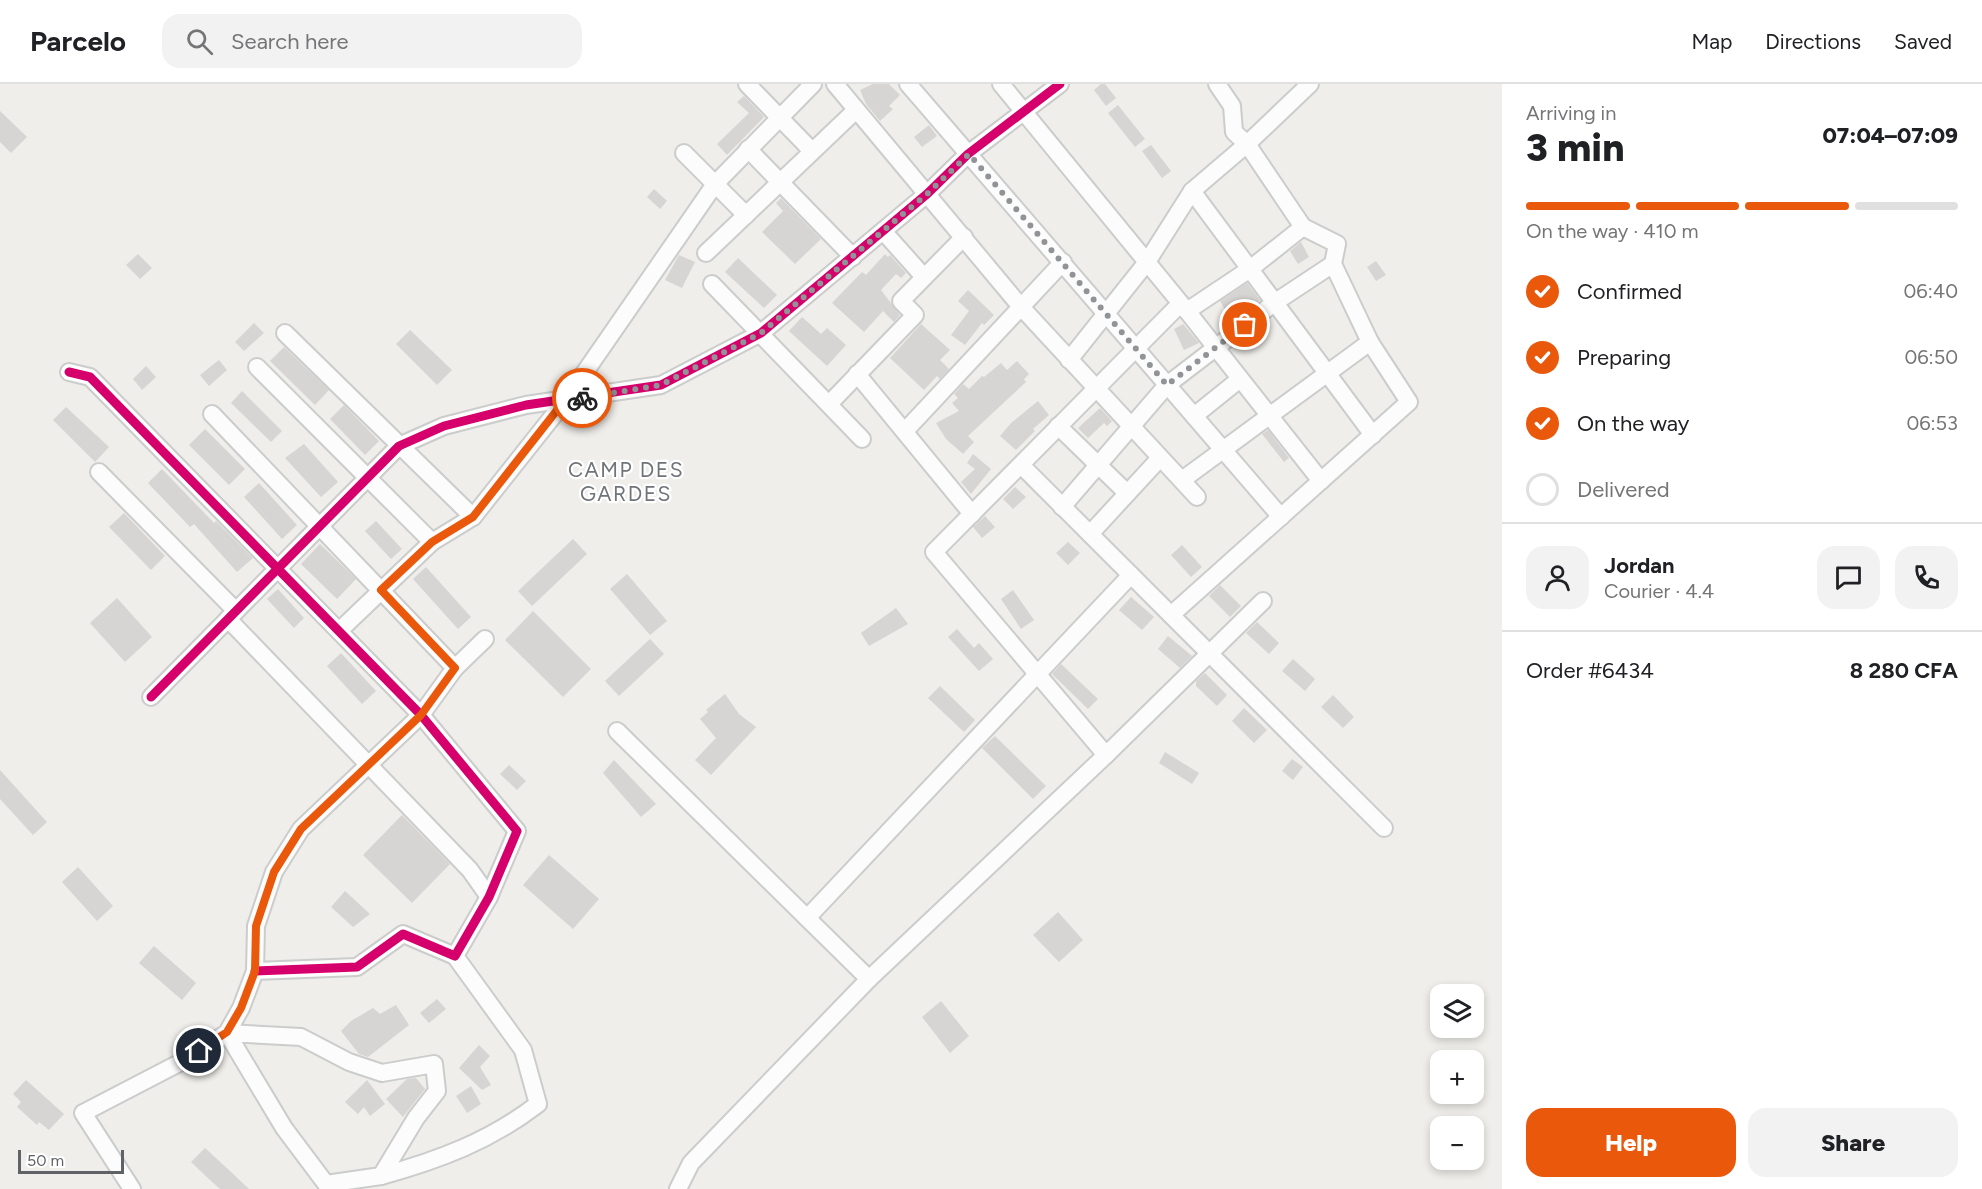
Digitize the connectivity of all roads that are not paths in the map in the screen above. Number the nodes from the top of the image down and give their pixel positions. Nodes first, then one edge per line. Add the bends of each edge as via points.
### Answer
1 (747, 84) edge
2 (813, 84) edge
3 (835, 84) edge
4 (908, 84) edge
5 (1001, 84) edge
6 (1060, 84) edge
7 (1217, 84) edge
8 (1311, 84) edge
9 (856, 110) junction
10 (1025, 111) junction
11 (780, 117) junction
12 (1247, 144) junction
13 (748, 149) junction
14 (812, 152) junction
15 (684, 153) dead end
16 (969, 154) junction
17 (780, 182) junction
18 (715, 184) junction
19 (1192, 190) junction
20 (927, 194) junction
21 (746, 215) junction
22 (1303, 227) junction
23 (883, 231) junction
24 (964, 237) junction
25 (706, 253) dead end
26 (853, 256) junction
27 (1063, 262) junction
28 (1147, 262) junction
29 (1333, 264) junction
30 (1250, 269) junction
31 (924, 277) junction
32 (712, 284) dead end
33 (1274, 303) junction
34 (1021, 307) junction
35 (1184, 307) junction
36 (1107, 315) junction
37 (285, 333) dead end
38 (761, 333) junction
39 (1370, 342) junction
40 (1215, 347) junction
41 (1137, 349) junction
42 (1069, 360) junction
43 (257, 367) dead end
44 (69, 372) dead end
45 (1326, 373) junction
46 (857, 374) junction
47 (1240, 379) junction
48 (1167, 385) junction
49 (1096, 389) junction
50 (565, 400) junction
51 (829, 404) junction
52 (212, 414) dead end
53 (1269, 415) junction
54 (1194, 416) junction
55 (1058, 426) junction
56 (1130, 427) junction
57 (905, 431) junction
58 (1373, 435) junction
59 (862, 439) dead end
60 (399, 446) junction
61 (1223, 450) junction
62 (1160, 458) junction
63 (1098, 464) junction
64 (1021, 465) junction
65 (99, 472) dead end
66 (369, 476) junction
67 (1182, 480) junction
68 (1321, 481) junction
69 (1128, 493) junction
70 (1197, 497) dead end
71 (1062, 507) junction
72 (972, 514) junction
73 (473, 517) junction
74 (1281, 517) junction
75 (320, 526) junction
76 (1090, 534) junction
77 (432, 542) junction
78 (278, 568) junction
79 (1131, 576) junction
80 (381, 590) junction
81 (1263, 601) dead end
82 (232, 615) junction
83 (1172, 615) junction
84 (339, 631) junction
85 (485, 639) dead end
86 (1210, 654) junction
87 (455, 668) junction
88 (1037, 674) junction
89 (151, 697) dead end
90 (421, 715) junction
91 (617, 731) dead end
92 (1106, 755) junction
93 (368, 764) junction
94 (1384, 828) dead end
95 (489, 897) junction
96 (807, 918) junction
97 (455, 956) junction
98 (255, 971) junction
99 (869, 979) junction
100 (227, 1032) junction
101 (381, 1176) junction
102 (326, 1186) edge
103 (132, 1189) edge
104 (678, 1189) edge

1 - 11 street
2 - 11 street
3 - 9 street
4 - 16 street
5 - 10 street
6 - 10 street
7 - 12 street via 1232,106 1234,132
8 - 12 street
9 - 14 street
9 - 20 street
10 - 16 street
10 - 28 street
11 - 13 street
11 - 14 street
12 - 19 street
12 - 22 street
13 - 17 street
13 - 18 street
14 - 17 street
15 - 18 street
16 - 20 street
16 - 27 street
17 - 21 street
17 - 26 street
18 - 21 street
18 - 50 street
19 - 28 street
19 - 30 street
20 - 23 street
20 - 24 street
21 - 25 street
22 - 29 street via 1337,244
22 - 30 street
23 - 26 street
23 - 31 street
24 - 31 street
24 - 34 street
26 - 38 street
27 - 34 street
27 - 36 street
28 - 35 street
28 - 36 street
29 - 33 street
29 - 39 street
30 - 33 street
30 - 35 street
31 - 46 street via 901,301 915,315
32 - 38 street
33 - 40 street
33 - 45 street
34 - 42 street
34 - 57 street
35 - 40 street
35 - 41 street
36 - 41 street
36 - 42 street
37 - 60 street
38 - 50 street via 661,385
38 - 51 street
39 - 45 street
39 - 58 street via 1409,402
40 - 47 street
40 - 48 street
41 - 48 street
41 - 49 street
42 - 49 street
43 - 66 street
44 - 78 street via 90,377
45 - 53 street
45 - 58 street
46 - 51 street
46 - 57 street
47 - 53 street
47 - 54 street
48 - 54 street
48 - 56 street
49 - 55 street
49 - 56 street
50 - 60 street via 526,405 444,426
50 - 73 street
51 - 59 street
52 - 75 street
53 - 61 street
53 - 68 street
54 - 61 street
55 - 63 street
55 - 64 street
56 - 62 street
56 - 63 street
57 - 72 street
58 - 68 street
60 - 66 street
60 - 73 street
61 - 67 street
61 - 74 street
62 - 67 street
62 - 69 street
63 - 69 street
63 - 71 street
64 - 71 street
64 - 72 street
65 - 82 street
66 - 75 street
66 - 77 street
67 - 70 street
68 - 74 street
69 - 76 street
71 - 76 street
72 - 88 street via 934,552
73 - 77 street
74 - 83 street
75 - 78 street
75 - 80 street
76 - 79 street
77 - 80 street
78 - 82 street
78 - 84 street
79 - 83 street
79 - 88 street
80 - 84 street
80 - 87 street
81 - 86 street
82 - 89 street
82 - 93 street
83 - 86 street
84 - 90 street
85 - 87 street
86 - 92 street
86 - 94 street
87 - 90 street
88 - 92 street
88 - 96 street
90 - 93 street
90 - 95 street via 518,831
91 - 96 street
92 - 99 street
93 - 95 street via 470,870
93 - 98 street via 301,829 274,872 256,926
95 - 97 street
96 - 99 street
97 - 98 street via 403,934 357,967
97 - 101 street via 523,1050 538,1104 509,1127 435,1161
98 - 100 street
99 - 104 street via 691,1163
100 - 101 street via 301,1037 349,1062 382,1072 434,1064 437,1091
100 - 102 street via 284,1128
100 - 103 street via 185,1060 83,1113
101 - 102 street

